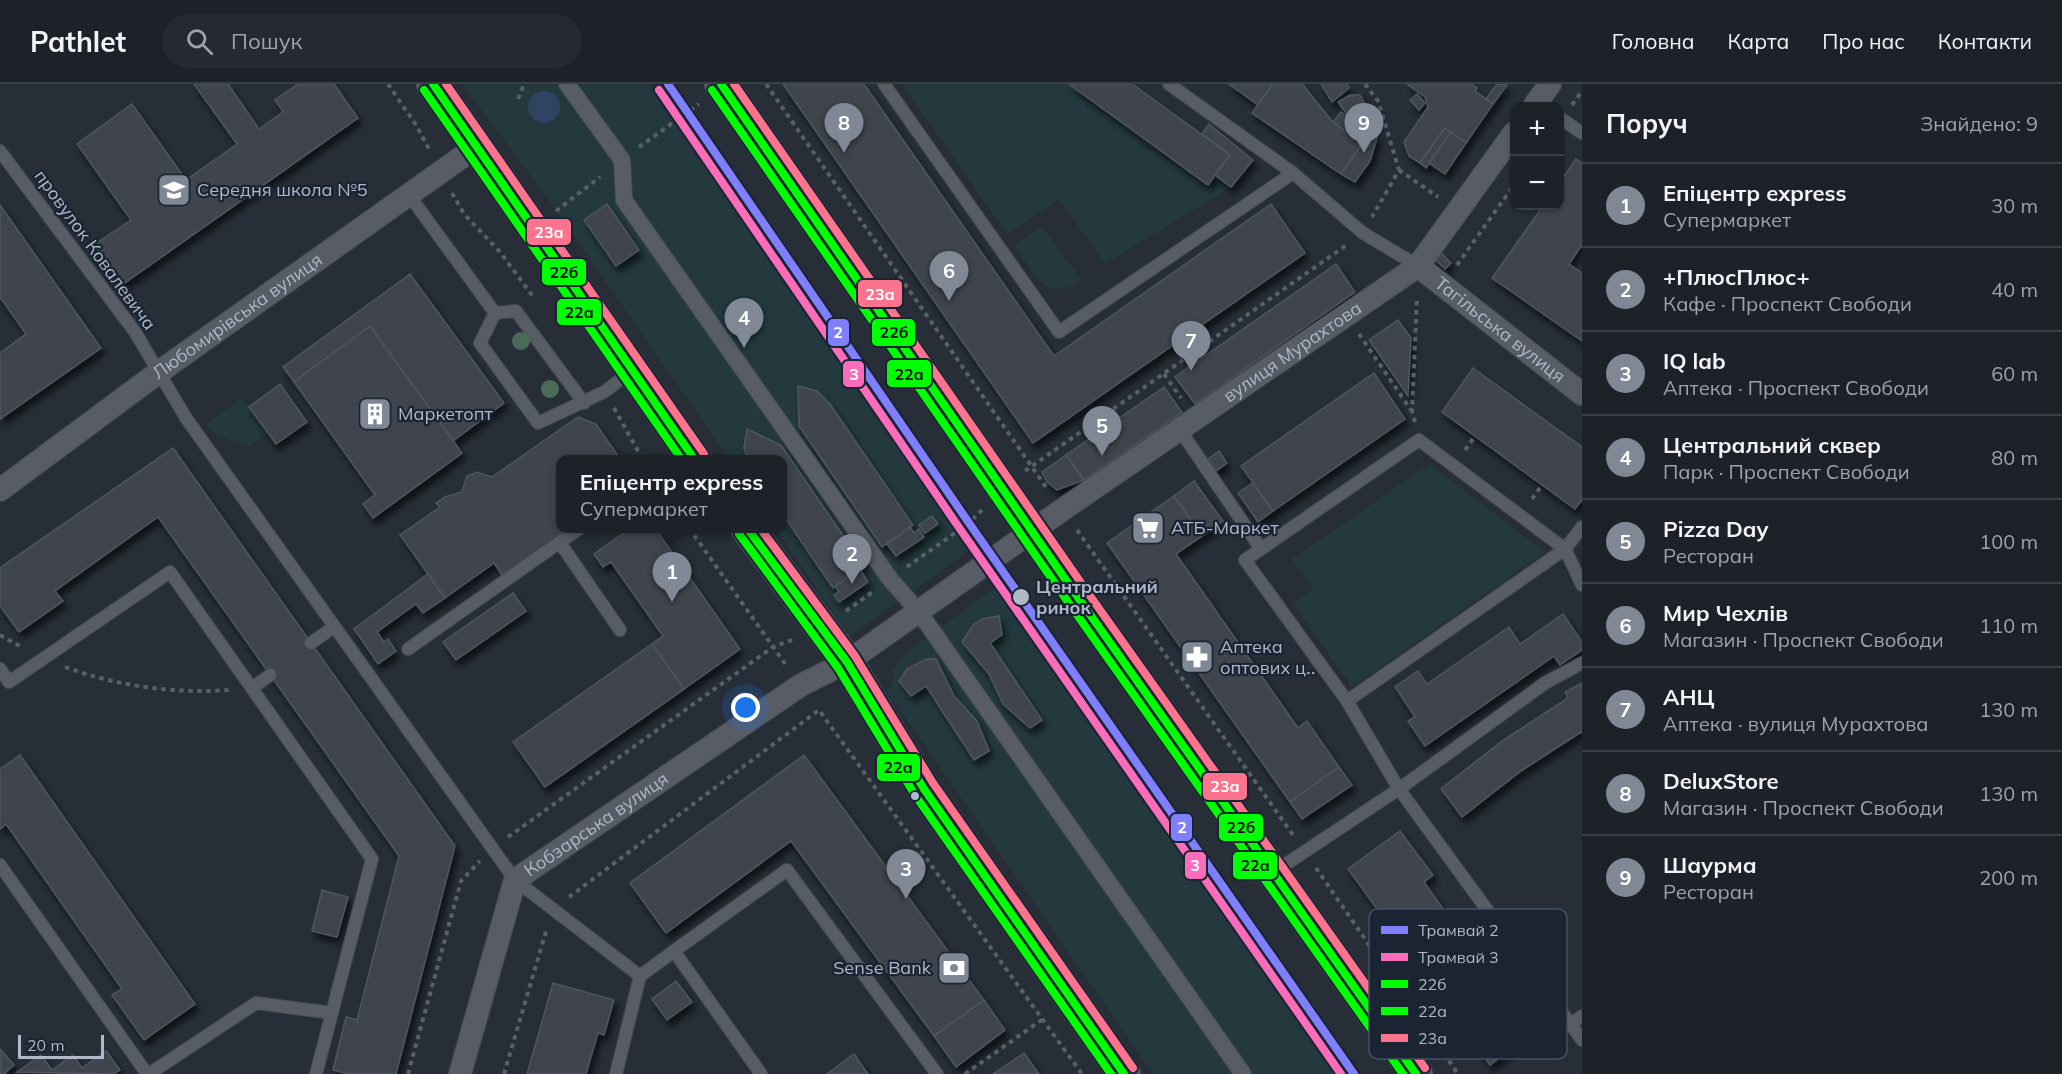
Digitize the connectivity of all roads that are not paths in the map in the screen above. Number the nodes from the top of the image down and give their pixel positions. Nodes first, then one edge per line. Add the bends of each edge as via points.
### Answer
1 (433, 84) edge
2 (567, 84) edge
3 (721, 84) edge
4 (884, 84) edge
5 (1169, 84) edge
6 (1550, 84) edge
7 (1540, 102) edge
8 (1564, 121) edge
9 (1582, 133) edge
10 (1510, 140) edge
11 (476, 147) junction
12 (0, 151) edge
13 (1293, 173) junction
14 (410, 195) junction
15 (1418, 266) junction
16 (495, 314) junction
17 (633, 370) junction
18 (159, 372) junction
19 (1582, 394) edge
20 (584, 403) junction
21 (1180, 430) junction
22 (687, 455) edge
23 (0, 490) edge
24 (1582, 528) edge
25 (1033, 532) junction
26 (573, 533) edge
27 (751, 533) edge
28 (560, 543) junction
29 (1261, 549) junction
30 (1565, 549) junction
31 (1582, 585) edge
32 (919, 612) junction
33 (334, 627) junction
34 (620, 630) dead end
35 (311, 643) dead end
36 (408, 650) dead end
37 (847, 662) junction
38 (1582, 663) edge
39 (0, 669) edge
40 (270, 675) dead end
41 (5, 685) edge
42 (252, 688) junction
43 (1347, 702) junction
44 (1399, 789) junction
45 (0, 865) edge
46 (1274, 872) junction
47 (515, 880) junction
48 (1487, 909) edge
49 (674, 951) junction
50 (640, 976) junction
51 (1369, 1007) edge
52 (332, 1013) junction
53 (1582, 1016) edge
54 (1567, 1019) edge
55 (1571, 1024) junction
56 (1582, 1040) edge
57 (1405, 1059) edge
58 (148, 1074) edge
59 (316, 1074) edge
60 (460, 1074) edge
61 (616, 1074) edge
62 (761, 1074) edge
63 (937, 1074) edge
64 (1124, 1074) edge
65 (1243, 1074) edge
66 (1416, 1074) edge

1 - 11 main road
2 - 32 street via 622,160 624,200 890,579
3 - 25 main road
4 - 13 lane via 1059,332
5 - 13 lane
6 - 7 street
8 - 9 lane
10 - 15 street, вулиця Мурахтова
11 - 14 street, Любомирівська вулиця
11 - 17 main road
12 - 18 lane, провулок Ковалевича via 135,332
13 - 15 lane via 1363,234
14 - 16 lane
14 - 18 street, Любомирівська вулиця
15 - 19 street, Тагільська вулиця
15 - 21 street, вулиця Мурахтова
16 - 20 lane via 516,311
16 - 20 lane via 480,342 538,423
17 - 20 lane
17 - 22 main road
18 - 23 street, Любомирівська вулиця
18 - 33 lane, провулок Ковалевича via 186,418
21 - 25 street, вулиця Мурахтова
21 - 29 lane
24 - 30 lane
25 - 32 street, вулиця Мурахтова
25 - 46 main road
26 - 28 lane
27 - 37 main road
28 - 34 lane
28 - 36 lane
29 - 30 lane via 1419,440
29 - 43 lane via 1245,560
30 - 31 lane
30 - 43 lane
32 - 37 street, Кобзарська вулиця
32 - 65 street
33 - 35 lane
33 - 47 lane, провулок Ковалевича
37 - 47 street, Кобзарська вулиця via 801,685
37 - 64 main road via 924,789
38 - 44 lane via 1545,683
39 - 41 lane
40 - 42 lane
41 - 42 lane via 170,572
42 - 52 lane via 372,859
43 - 44 lane
44 - 46 lane
44 - 48 lane
45 - 58 lane
46 - 51 main road
47 - 50 lane, провулок Ковалевича
47 - 60 street, Кобзарська вулиця
49 - 50 lane
49 - 62 lane
49 - 63 lane via 787,870
50 - 61 lane
52 - 58 lane via 256,1004
52 - 59 lane
53 - 55 lane
54 - 55 lane
55 - 56 lane
57 - 66 main road

